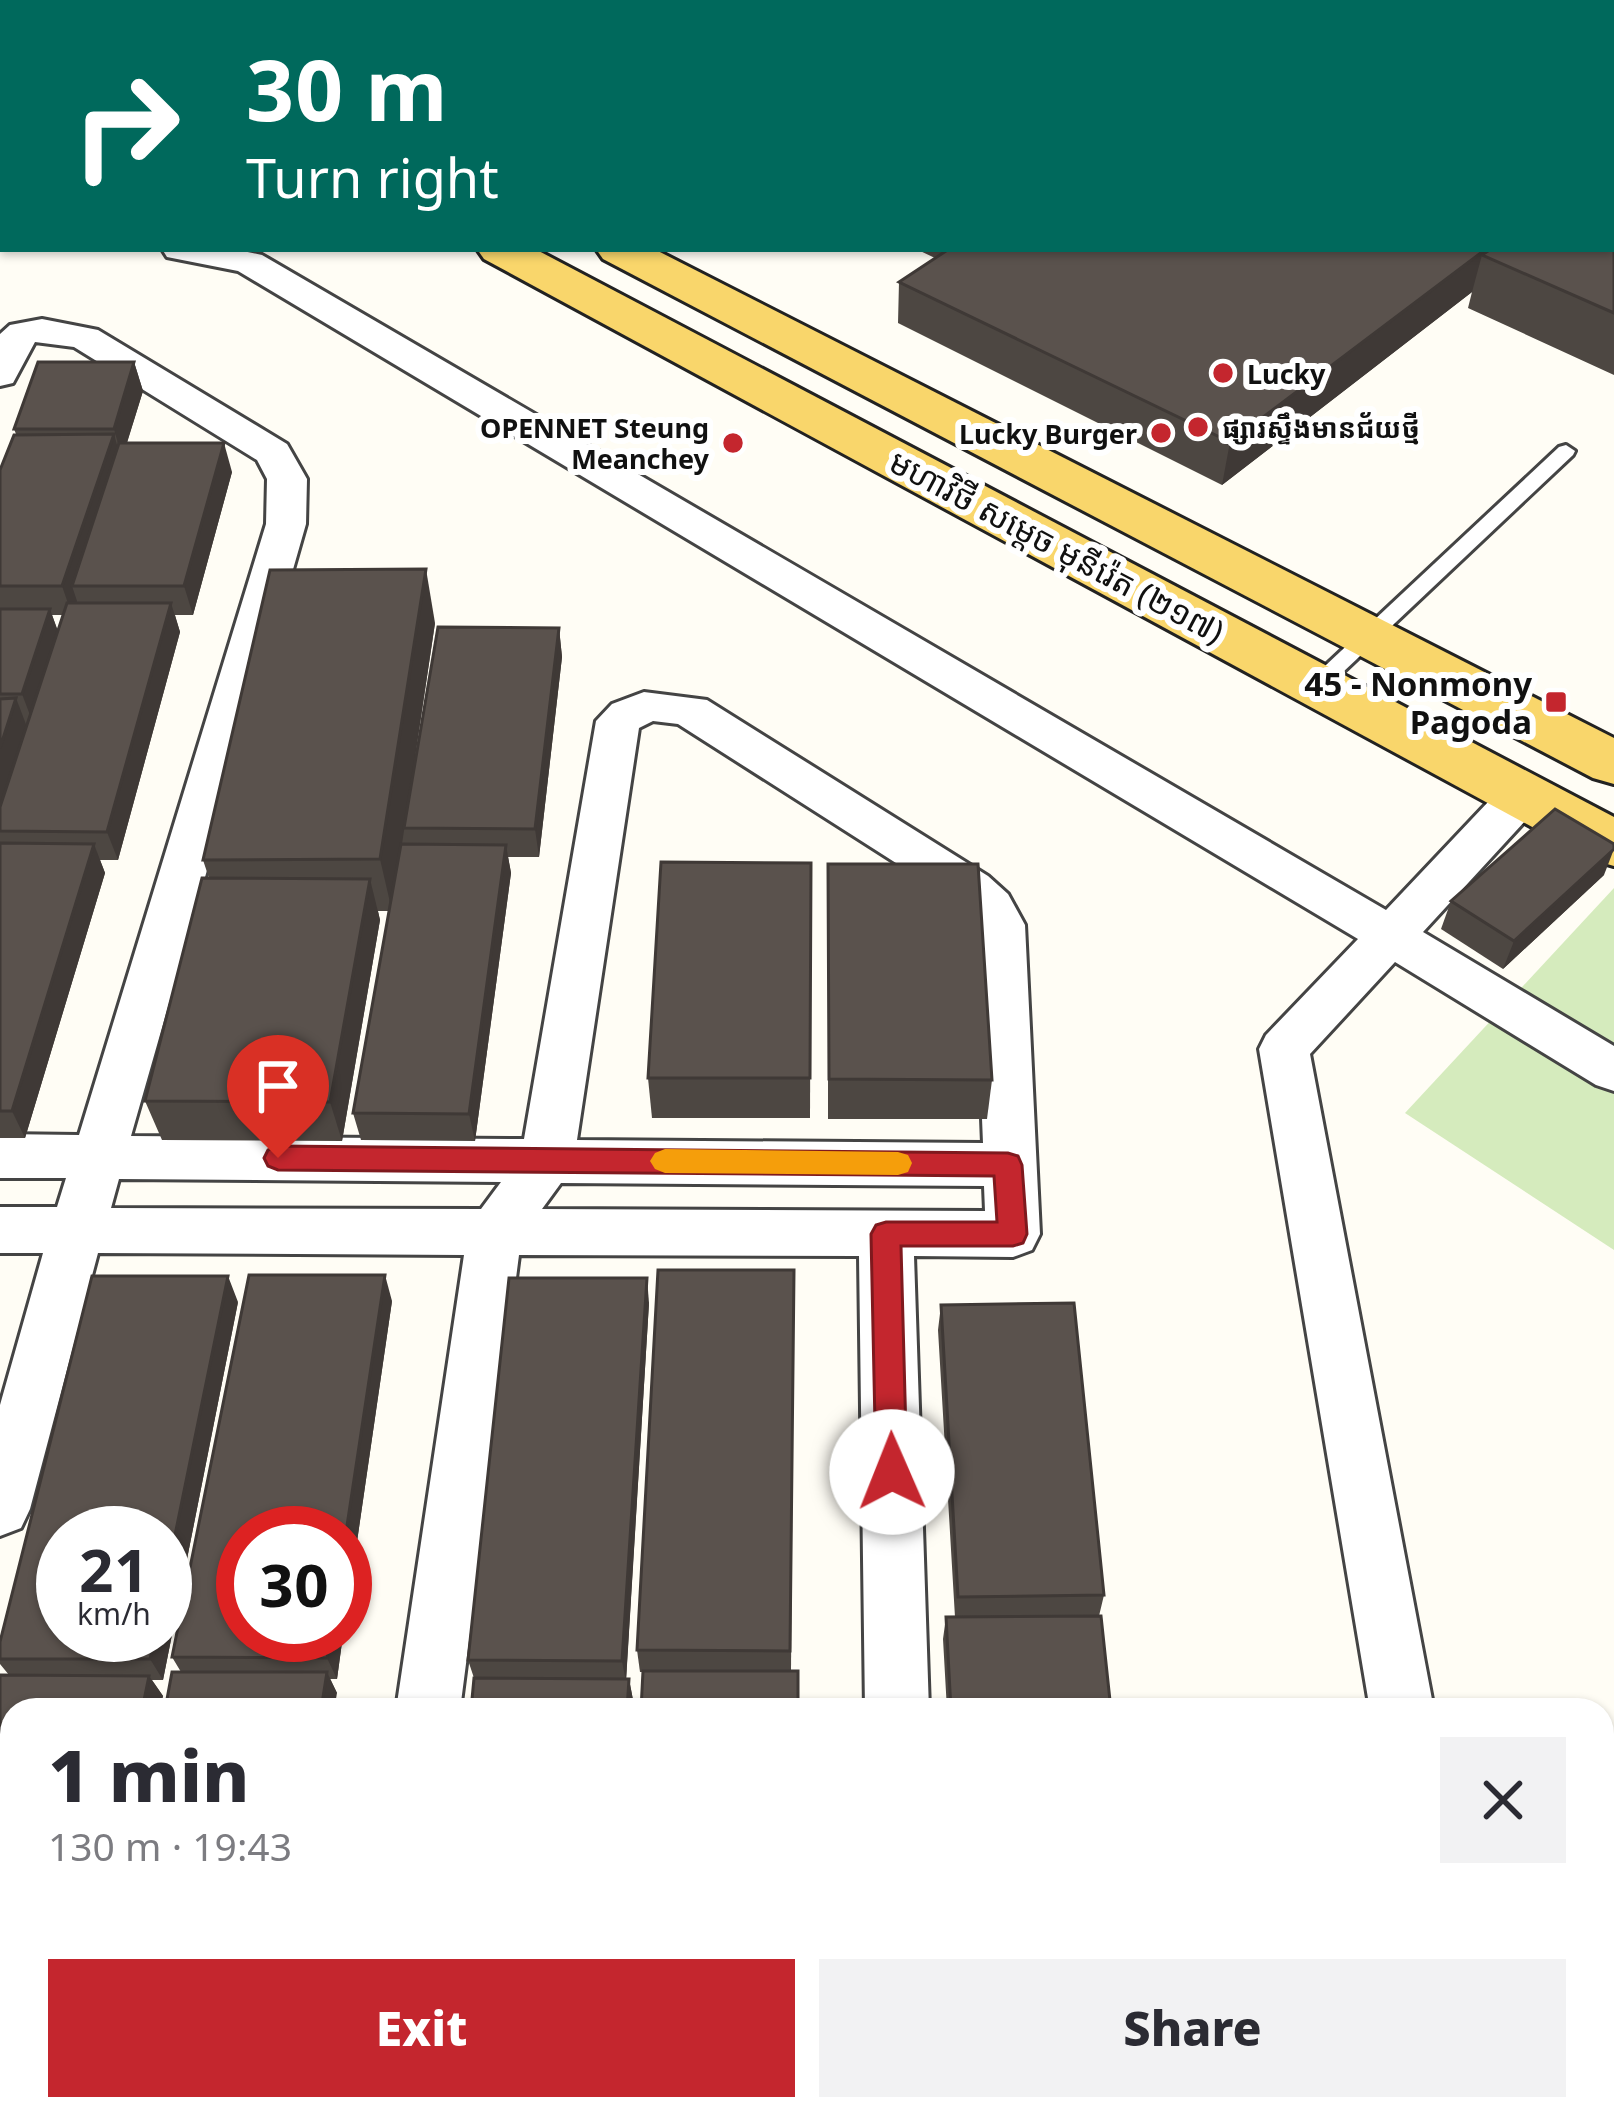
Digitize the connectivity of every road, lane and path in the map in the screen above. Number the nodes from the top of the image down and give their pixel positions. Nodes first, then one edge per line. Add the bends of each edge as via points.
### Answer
1 (213, 252) edge
2 (506, 252) edge
3 (625, 252) edge
4 (258, 256) edge
5 (0, 376) edge
6 (1566, 451) dead end
7 (1370, 637) junction
8 (1318, 685) junction
9 (1614, 764) edge
10 (1522, 795) junction
11 (1614, 844) edge
12 (1390, 934) junction
13 (1614, 1072) edge
14 (0, 1156) edge
15 (98, 1156) junction
16 (547, 1160) junction
17 (1008, 1165) junction
18 (0, 1230) edge
19 (77, 1230) junction
20 (495, 1232) junction
21 (886, 1234) junction
22 (0, 1509) edge
23 (430, 1698) edge
24 (898, 1698) edge
25 (1400, 1698) edge

1 - 4 street
2 - 8 main road, មហាវិថី សម្តេច មុនីរ៉េត (២១៧)
3 - 7 main road, មហាវិថី សម្តេច មុនីរ៉េត (២១៧)
4 - 12 street
5 - 15 street via 23,333 85,338 273,453 287,479 286,524
6 - 7 lane
7 - 8 lane
7 - 9 main road, មហាវិថី សម្តេច មុនីរ៉េត (២១៧)
8 - 10 main road, មហាវិថី សម្តេច មុនីរ៉េត (២១៧)
10 - 11 main road, មហាវិថី សម្តេច មុនីរ៉េត (២១៧)
10 - 12 street
12 - 13 street
12 - 25 street via 1285,1049
14 - 15 street
15 - 16 street
15 - 19 street
16 - 17 street
16 - 17 street via 619,722 653,703 691,712 991,907 1001,925
16 - 20 street
17 - 21 street via 1013,1234
18 - 19 street
19 - 20 street
19 - 22 street
20 - 21 street
20 - 23 street
21 - 24 street

